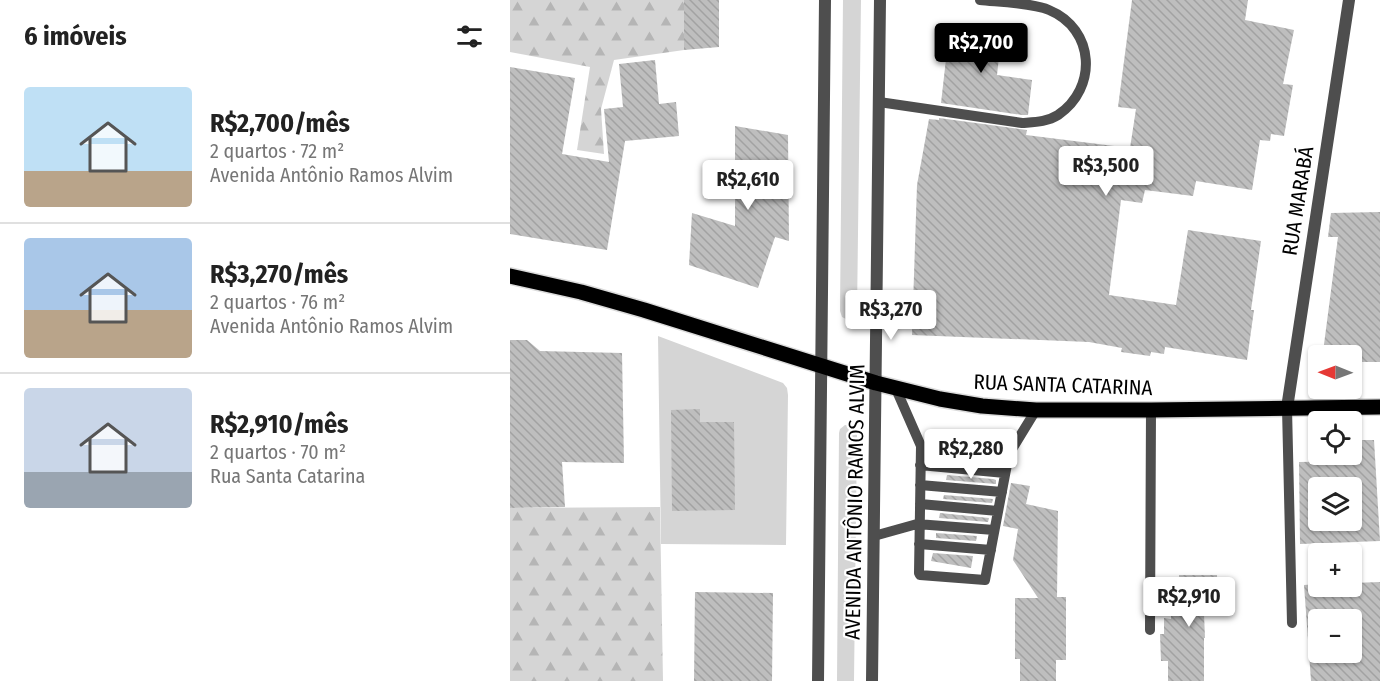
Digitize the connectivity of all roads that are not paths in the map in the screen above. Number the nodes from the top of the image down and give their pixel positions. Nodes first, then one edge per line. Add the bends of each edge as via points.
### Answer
1 (825, 0) edge
2 (880, 0) edge
3 (980, 0) edge
4 (1349, 0) edge
5 (879, 102) junction
6 (510, 276) edge
7 (821, 366) junction
8 (876, 383) junction
9 (896, 389) junction
10 (1380, 407) edge
11 (1287, 408) junction
12 (1036, 410) junction
13 (1151, 410) junction
14 (921, 446) junction
15 (1009, 454) junction
16 (920, 465) junction
17 (1005, 473) junction
18 (920, 485) junction
19 (1002, 492) junction
20 (920, 504) junction
21 (998, 512) junction
22 (919, 524) junction
23 (994, 530) junction
24 (874, 536) junction
25 (919, 544) junction
26 (991, 550) junction
27 (1292, 623) dead end
28 (1150, 630) dead end
29 (818, 681) edge
30 (872, 681) edge

1 - 7 street, AVENIDA ANTÔNIO RAMOS ALVIM
2 - 5 street, AVENIDA ANTÔNIO RAMOS ALVIM
3 - 5 lane via 1050,10 1071,25 1085,47 1086,74 1077,98 1057,116 1022,123
4 - 11 street, RUA MARABÁ
5 - 8 street, AVENIDA ANTÔNIO RAMOS ALVIM
6 - 7 main road, RUA SANTA CATARINA via 644,310
7 - 8 main road, RUA SANTA CATARINA
7 - 29 street, AVENIDA ANTÔNIO RAMOS ALVIM
8 - 9 main road, RUA SANTA CATARINA
8 - 24 street, AVENIDA ANTÔNIO RAMOS ALVIM
9 - 12 main road, RUA SANTA CATARINA via 982,406
9 - 14 lane
10 - 11 main road, RUA SANTA CATARINA
11 - 13 main road, RUA SANTA CATARINA
11 - 27 lane
12 - 13 main road, RUA SANTA CATARINA
12 - 15 lane
13 - 28 lane
14 - 15 lane
14 - 16 lane
15 - 17 lane
16 - 17 lane
16 - 18 lane
17 - 19 lane
18 - 19 lane
18 - 20 lane
19 - 21 lane
20 - 21 lane
20 - 22 lane
21 - 23 lane
22 - 23 lane
22 - 24 lane
22 - 25 lane
23 - 26 lane
24 - 30 street, AVENIDA ANTÔNIO RAMOS ALVIM
25 - 26 lane
25 - 26 lane via 920,575 983,581

